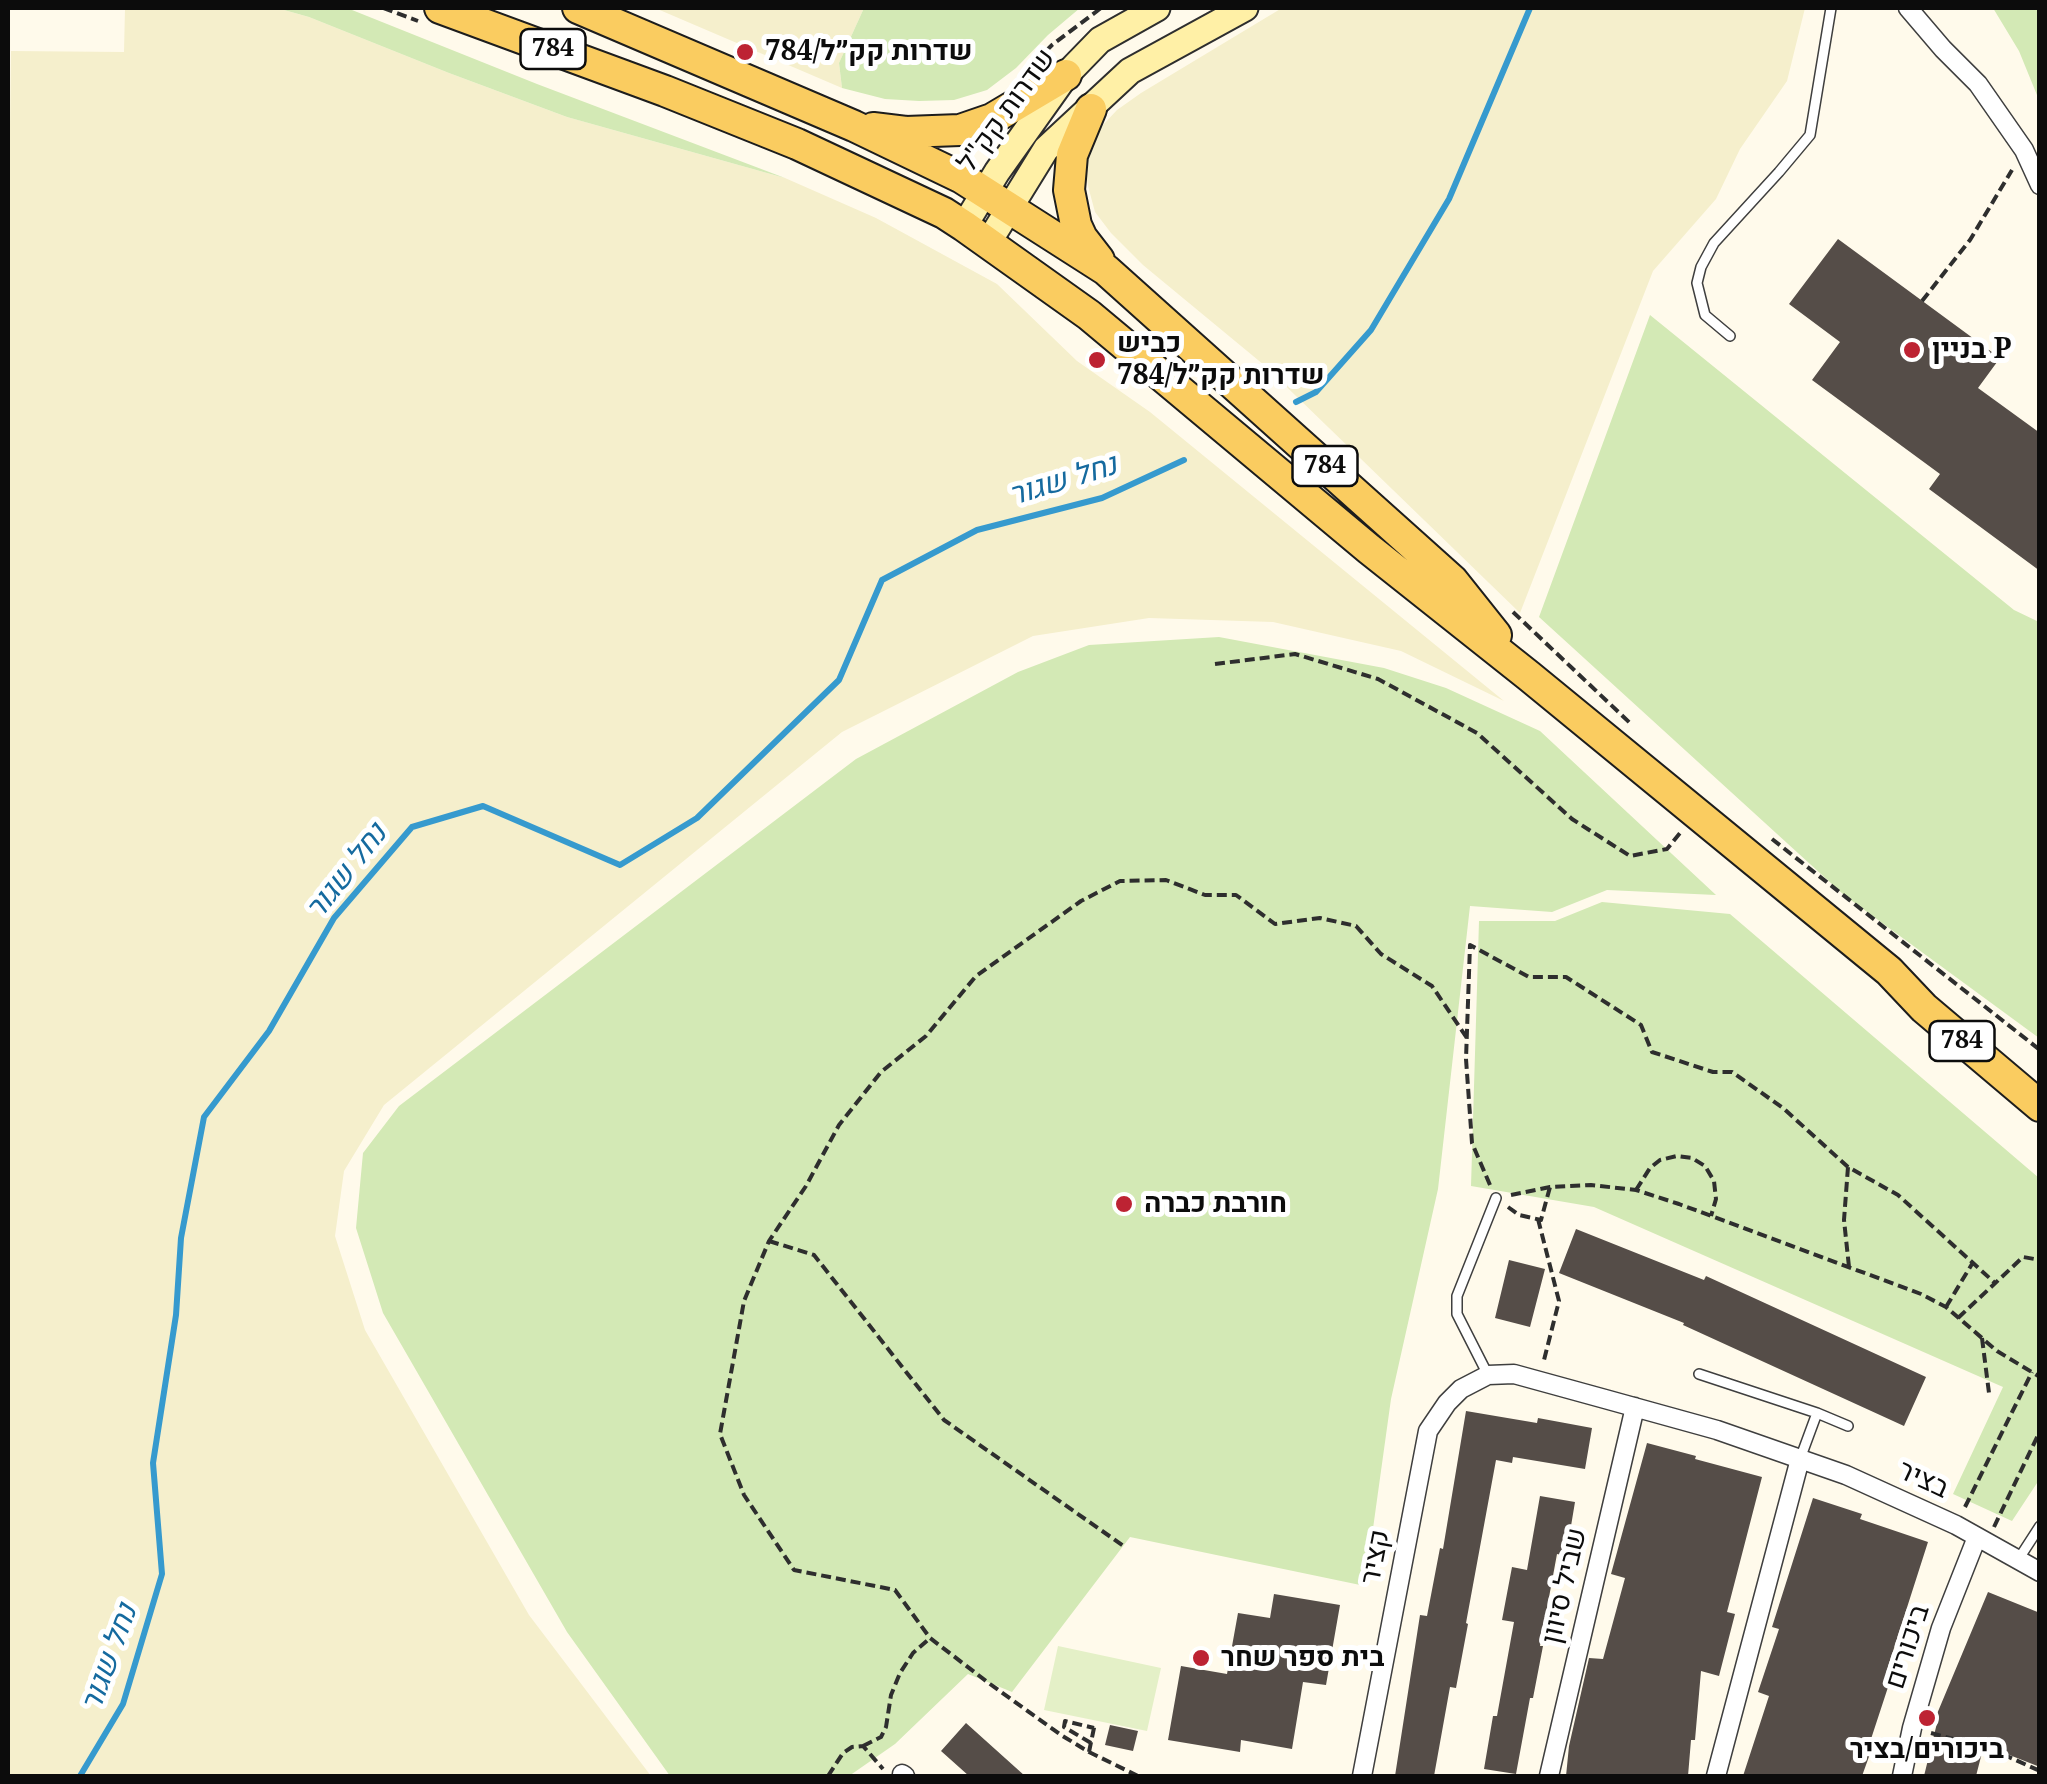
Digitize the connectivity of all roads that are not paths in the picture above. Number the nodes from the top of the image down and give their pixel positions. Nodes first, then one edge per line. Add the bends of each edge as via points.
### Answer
1 (440, 8) edge
2 (578, 8) edge
3 (1157, 8) edge
4 (1245, 8) edge
5 (1831, 8) edge
6 (1908, 8) edge
7 (1066, 75) junction
8 (1091, 109) junction
9 (854, 126) junction
10 (2040, 185) edge
11 (997, 200) junction
12 (976, 235) junction
13 (1106, 270) junction
14 (1730, 336) dead end
15 (1529, 676) junction
16 (1889, 971) junction
17 (2040, 1080) edge
18 (2040, 1106) edge
19 (1496, 1198) road end
20 (1699, 1374) dead end
21 (1488, 1375) junction
22 (1635, 1407) junction
23 (1817, 1413) junction
24 (1848, 1426) dead end
25 (1800, 1459) junction
26 (2040, 1526) edge
27 (1982, 1540) junction
28 (2018, 1560) junction
29 (2040, 1572) edge
30 (1362, 1776) edge
31 (1549, 1776) edge
32 (1716, 1776) edge
33 (1902, 1776) edge

1 - 12 main road, 784 via 796,144 944,213
2 - 9 main road, 784
3 - 7 street, שדרות קק"ל via 1100,40
4 - 8 street, שדרות קק"ל via 1130,71
5 - 14 lane via 1810,135 1714,243 1701,267 1697,283 1705,315
6 - 10 street via 1978,84
7 - 9 main road via 960,130
7 - 11 street, שדרות קק"ל
8 - 11 street, שדרות קק"ל
8 - 13 main road via 1072,156 1069,190 1082,238
9 - 11 main road, 784
11 - 12 street, שדרות קק"ל
11 - 13 main road, 784
12 - 15 main road, 784 via 1089,315
13 - 15 main road, 784 via 1454,581
15 - 16 main road, 784
16 - 17 main road
16 - 18 main road, 784
19 - 21 lane via 1457,1296 1457,1314
20 - 23 lane
21 - 22 street via 1514,1374
21 - 30 street, קציר via 1446,1403 1428,1431
22 - 25 street, בציר
22 - 31 street, שביל סיוון
23 - 24 lane
23 - 25 lane
25 - 27 street, בציר
25 - 32 street
26 - 28 lane
27 - 28 street, בציר
27 - 33 street, ביכורים via 1941,1628
28 - 29 street, בציר

